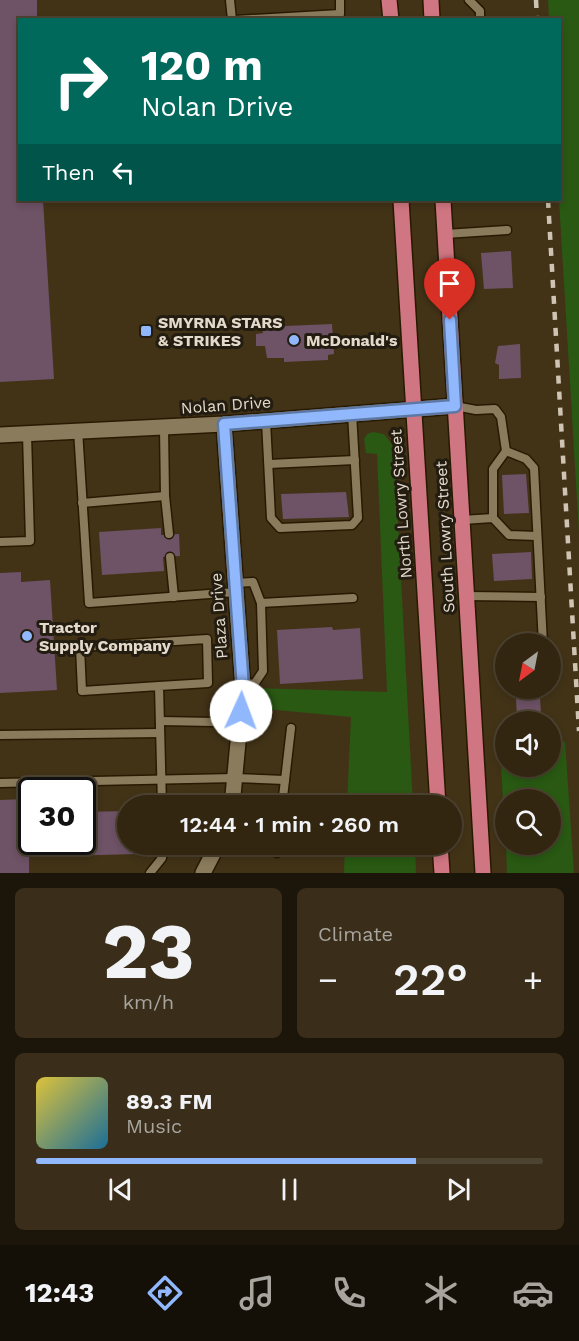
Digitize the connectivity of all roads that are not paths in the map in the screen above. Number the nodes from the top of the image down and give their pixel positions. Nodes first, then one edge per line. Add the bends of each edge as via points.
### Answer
1 (230, 0) edge
2 (340, 0) edge
3 (390, 0) edge
4 (431, 0) edge
5 (469, 0) edge
6 (234, 18) edge
7 (269, 18) edge
8 (391, 18) edge
9 (432, 18) edge
10 (480, 18) edge
11 (401, 201) edge
12 (443, 201) edge
13 (507, 230) dead end
14 (445, 234) junction
15 (455, 406) junction
16 (413, 407) junction
17 (352, 413) junction
18 (266, 421) junction
19 (224, 424) junction
20 (164, 427) junction
21 (78, 430) junction
22 (27, 434) junction
23 (0, 435) edge
24 (506, 451) junction
25 (355, 460) junction
26 (268, 464) junction
27 (165, 496) junction
28 (82, 502) junction
29 (493, 518) junction
30 (462, 520) junction
31 (168, 534) dead end
32 (537, 536) junction
33 (0, 542) edge
34 (170, 557) dead end
35 (235, 587) junction
36 (466, 596) junction
37 (174, 597) junction
38 (541, 597) junction
39 (353, 598) dead end
40 (261, 603) junction
41 (543, 633) edge
42 (242, 685) junction
43 (159, 686) junction
44 (160, 721) junction
45 (214, 722) dead end
46 (291, 728) dead end
47 (160, 733) junction
48 (0, 735) edge
49 (235, 777) junction
50 (161, 779) junction
51 (285, 780) junction
52 (0, 783) edge
53 (162, 795) edge
54 (233, 795) edge
55 (283, 795) edge
56 (437, 795) edge
57 (162, 855) edge
58 (214, 855) edge
59 (441, 855) edge
60 (208, 871) edge
61 (150, 873) edge
62 (442, 873) edge
63 (483, 873) edge

1 - 6 lane
2 - 7 lane via 340,14
3 - 8 main road
4 - 9 main road
5 - 10 lane via 480,11
11 - 16 main road, North Lowry Street
12 - 14 main road, South Lowry Street
13 - 14 lane
14 - 15 main road, South Lowry Street
15 - 16 street, Nolan Drive
15 - 24 lane via 495,409 501,417
15 - 30 main road, South Lowry Street
16 - 17 street, Nolan Drive
16 - 56 main road, North Lowry Street
17 - 18 street, Nolan Drive
17 - 25 lane
18 - 19 street, Nolan Drive
18 - 26 lane
19 - 20 street, Nolan Drive
19 - 35 street, Plaza Drive
20 - 21 street, Nolan Drive
20 - 27 lane
21 - 22 street, Nolan Drive
21 - 28 lane
22 - 23 street, Nolan Drive
22 - 33 lane via 30,541
24 - 29 lane via 493,469
24 - 32 lane via 526,459 534,468
25 - 26 lane
25 - 26 lane via 358,518 352,525 280,528 271,518
27 - 28 lane
27 - 31 lane
28 - 37 lane via 88,603
29 - 30 lane
29 - 32 lane via 509,536
30 - 36 main road, South Lowry Street
32 - 38 lane
34 - 37 lane
35 - 37 lane
35 - 40 lane via 252,582
35 - 42 street, Plaza Drive
36 - 38 lane
36 - 63 main road, South Lowry Street
38 - 41 lane
39 - 40 lane
40 - 42 lane via 263,671 255,683
42 - 49 street, Plaza Drive
43 - 43 lane via 82,691 80,647 207,639 208,683
43 - 44 lane
44 - 45 lane
44 - 47 lane
46 - 51 lane
47 - 48 lane
47 - 50 lane
49 - 50 lane
49 - 51 lane
49 - 54 street, Plaza Drive
50 - 52 lane
50 - 53 lane
51 - 55 lane
57 - 61 lane
58 - 60 street
59 - 62 main road

